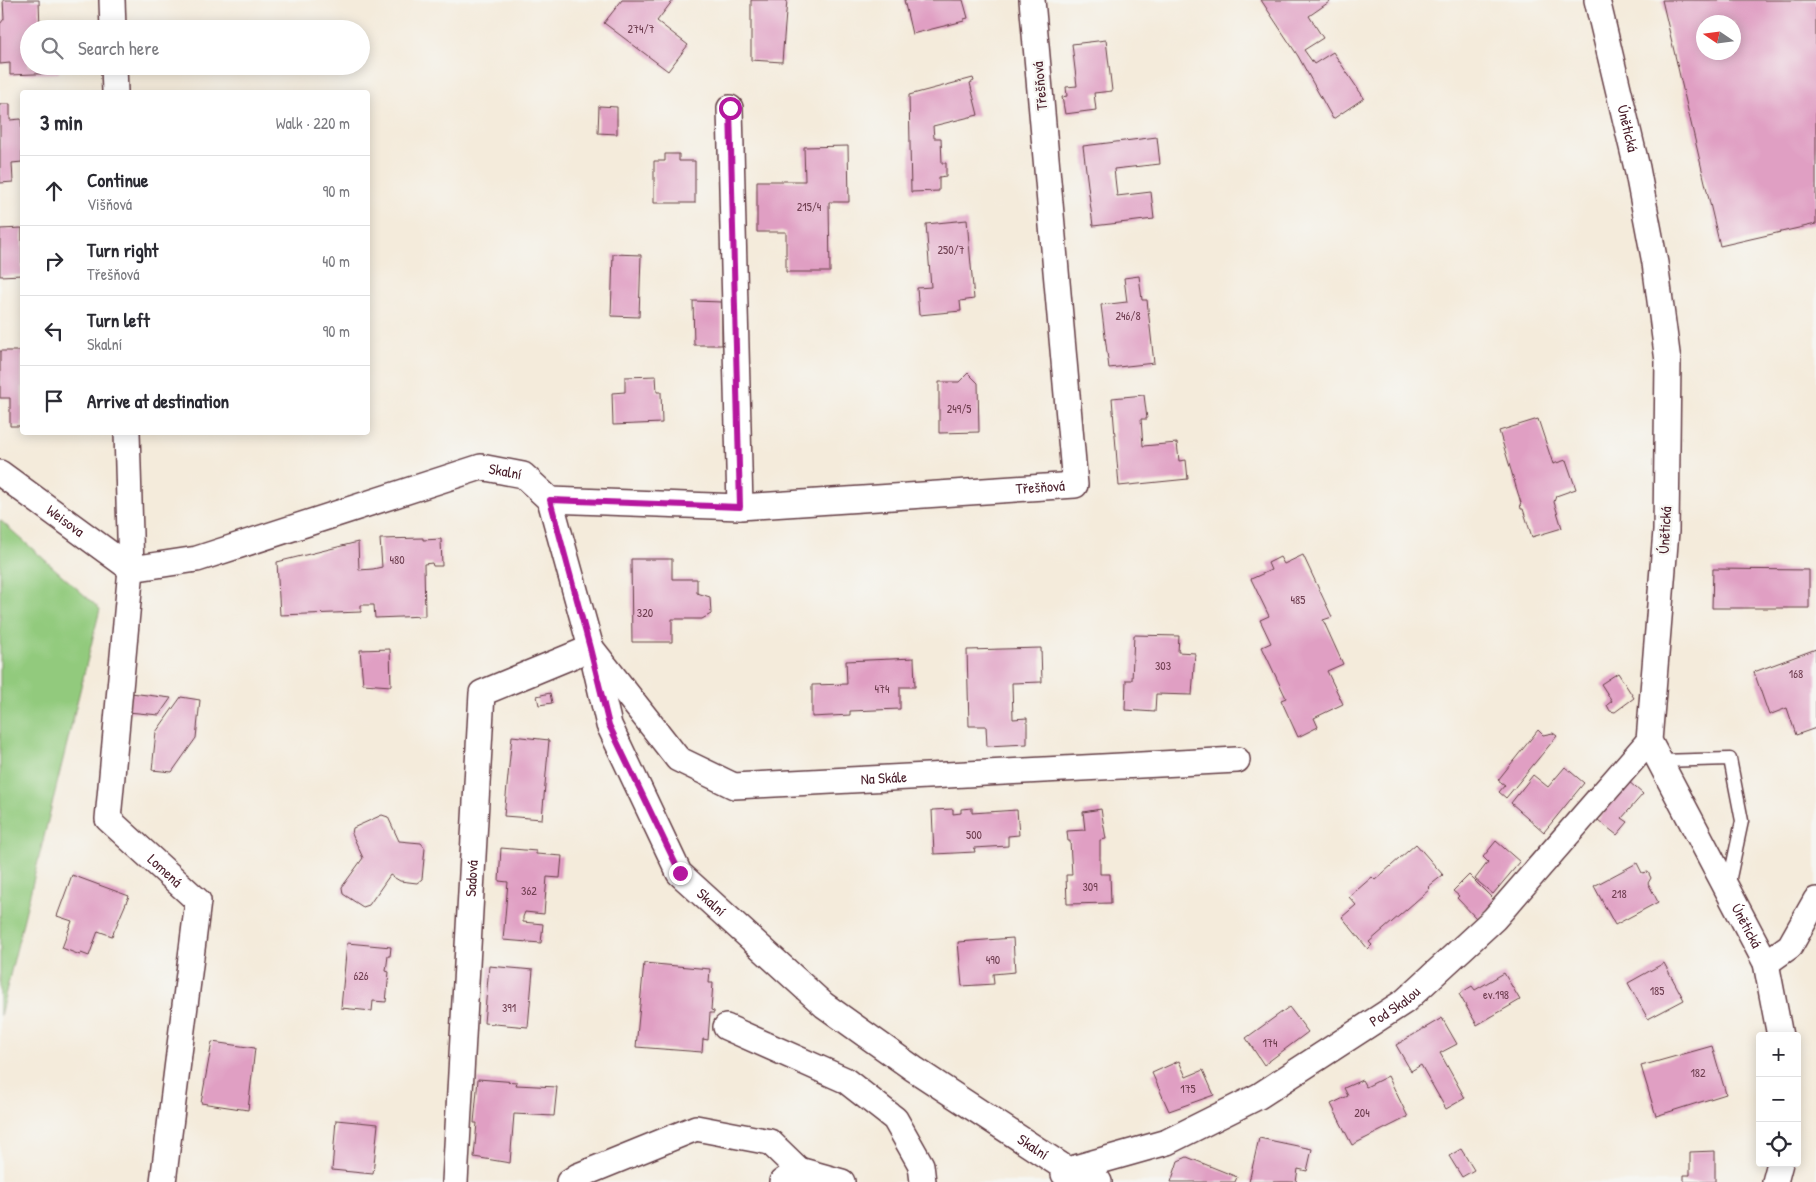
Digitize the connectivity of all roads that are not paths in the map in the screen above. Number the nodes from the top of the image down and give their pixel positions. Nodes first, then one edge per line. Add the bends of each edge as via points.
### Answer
1 (112, 0) edge
2 (1032, 0) edge
3 (1597, 0) edge
4 (112, 20) edge
5 (114, 75) edge
6 (115, 90) edge
7 (730, 108) dead end
8 (126, 435) edge
9 (0, 473) edge
10 (550, 500) junction
11 (740, 507) junction
12 (131, 569) junction
13 (590, 648) junction
14 (1655, 751) junction
15 (1238, 760) dead end
16 (1728, 890) junction
17 (1816, 900) edge
18 (1766, 963) junction
19 (726, 1027) dead end
20 (1779, 1032) edge
21 (1779, 1167) edge
22 (791, 1176) edge
23 (1062, 1176) edge
24 (163, 1182) edge
25 (455, 1182) edge
26 (569, 1182) edge
27 (842, 1182) edge
28 (923, 1182) edge
29 (1099, 1182) edge
30 (1775, 1182) edge

1 - 4 street
2 - 11 street, Třešňová via 1075,485
3 - 14 street, Únětická via 1638,168 1668,361 1666,531
5 - 6 street
7 - 11 street
8 - 12 street
9 - 12 street, Weisova
10 - 11 street, Třešňová
10 - 12 street, Skalní via 523,476 481,467 197,559
10 - 13 street, Skalní
12 - 24 street, Lomená via 108,819 198,901
13 - 15 street, Na Skále via 678,759 734,786
13 - 23 street, Skalní via 609,725 680,873 824,1005
13 - 25 street, Sadová via 482,693
14 - 16 street, Únětická
14 - 16 lane via 1730,759 1742,821
14 - 23 street, Pod Skalou via 1494,919 1405,1001 1259,1096 1167,1142
16 - 18 street, Únětická
17 - 18 street via 1790,946
18 - 20 street, Únětická
19 - 28 street via 845,1080 894,1119 921,1165
21 - 30 street
22 - 26 street via 770,1142 696,1128
22 - 27 street
23 - 29 street, Skalní

